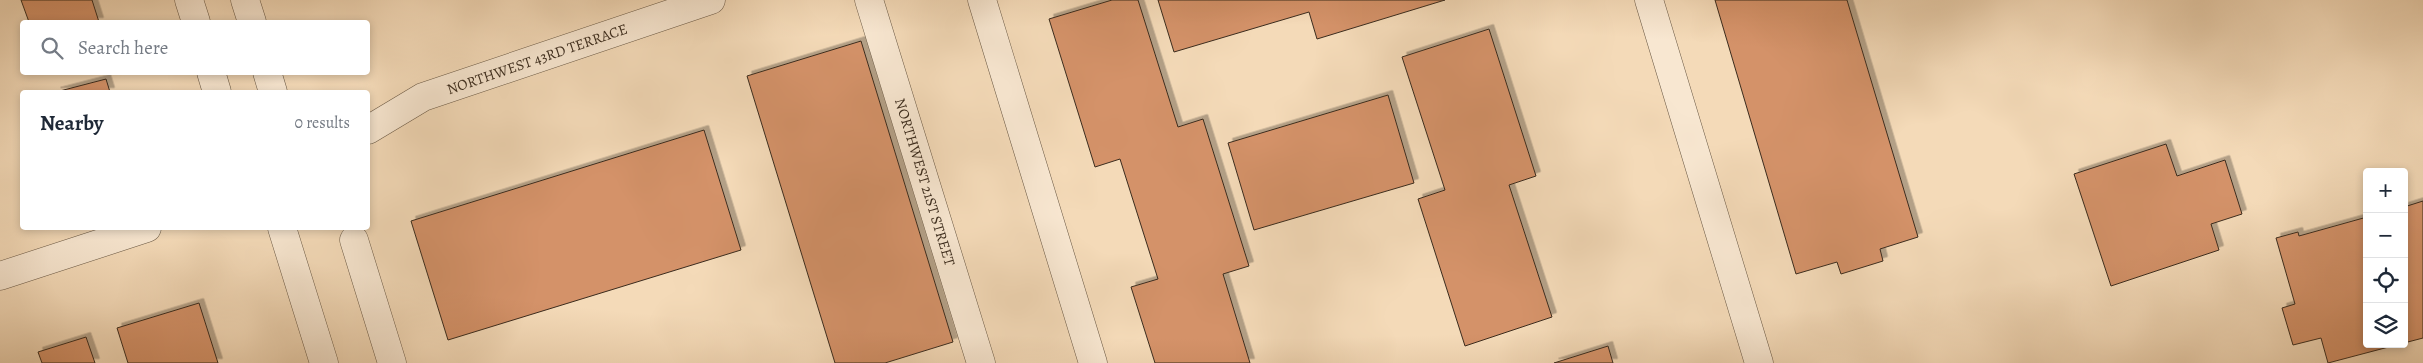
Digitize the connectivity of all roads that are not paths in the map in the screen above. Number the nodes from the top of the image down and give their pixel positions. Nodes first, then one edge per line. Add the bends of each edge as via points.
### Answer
1 (189, 0) edge
2 (245, 0) edge
3 (711, 0) edge
4 (869, 0) edge
5 (982, 0) edge
6 (1649, 0) edge
7 (195, 20) edge
8 (251, 20) edge
9 (212, 75) edge
10 (268, 75) edge
11 (216, 90) edge
12 (272, 90) edge
13 (370, 129) edge
14 (142, 230) edge
15 (283, 230) edge
16 (354, 240) dead end
17 (0, 276) edge
18 (324, 363) edge
19 (392, 363) edge
20 (981, 363) edge
21 (1093, 363) edge
22 (1759, 363) edge

1 - 7 street
2 - 8 street
3 - 13 street, NORTHWEST 43RD TERRACE via 424,98
4 - 20 street, NORTHWEST 21ST STREET
5 - 21 street
6 - 22 street
9 - 11 street
10 - 12 street
14 - 17 street
15 - 18 street
16 - 19 street

